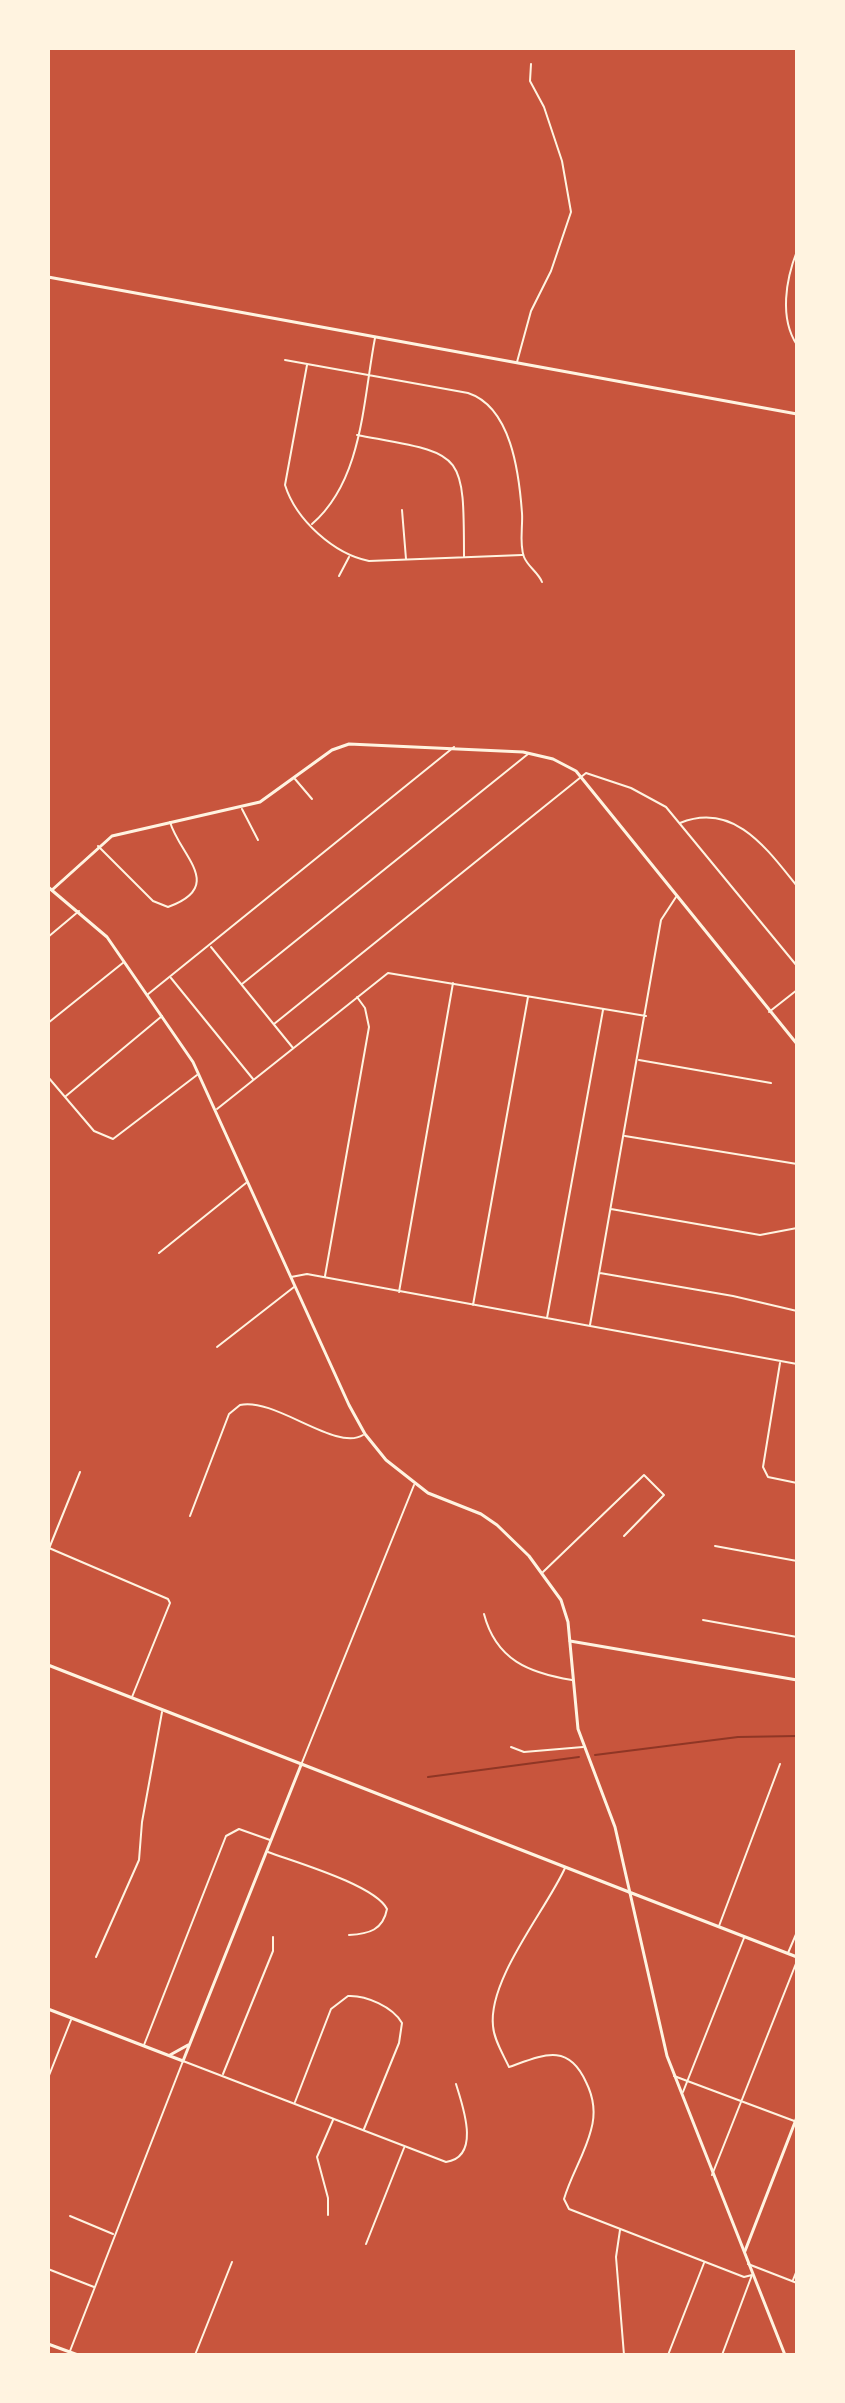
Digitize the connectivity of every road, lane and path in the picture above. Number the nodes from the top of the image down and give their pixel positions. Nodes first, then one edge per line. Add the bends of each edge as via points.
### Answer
1 (531, 64) dead end
2 (797, 251) edge
3 (48, 277) edge
4 (375, 337) junction
5 (797, 345) edge
6 (285, 360) dead end
7 (516, 363) junction
8 (307, 364) junction
9 (368, 375) junction
10 (797, 414) edge
11 (356, 435) junction
12 (402, 510) dead end
13 (312, 524) junction
14 (523, 555) junction
15 (350, 556) junction
16 (464, 558) junction
17 (406, 560) junction
18 (339, 576) dead end
19 (542, 582) dead end
20 (454, 747) junction
21 (529, 753) junction
22 (580, 776) junction
23 (295, 779) junction
24 (312, 799) dead end
25 (242, 808) junction
26 (170, 822) junction
27 (680, 823) junction
28 (258, 840) dead end
29 (98, 846) junction
30 (797, 886) edge
31 (50, 889) edge
32 (676, 897) junction
33 (79, 911) junction
34 (48, 937) edge
35 (210, 945) junction
36 (125, 961) junction
37 (797, 966) edge
38 (170, 977) junction
39 (453, 982) junction
40 (242, 984) junction
41 (797, 990) edge
42 (147, 996) junction
43 (357, 996) junction
44 (529, 996) junction
45 (603, 1009) junction
46 (769, 1012) junction
47 (162, 1016) junction
48 (646, 1016) junction
49 (48, 1023) edge
50 (274, 1024) junction
51 (797, 1044) edge
52 (294, 1048) junction
53 (638, 1060) junction
54 (199, 1074) junction
55 (48, 1077) edge
56 (254, 1080) junction
57 (771, 1083) dead end
58 (65, 1096) junction
59 (216, 1109) junction
60 (623, 1136) junction
61 (797, 1164) edge
62 (246, 1183) junction
63 (611, 1209) junction
64 (797, 1228) edge
65 (159, 1253) dead end
66 (599, 1272) junction
67 (290, 1278) junction
68 (325, 1278) junction
69 (294, 1287) junction
70 (399, 1292) junction
71 (473, 1305) junction
72 (797, 1311) edge
73 (547, 1318) junction
74 (590, 1325) junction
75 (217, 1347) dead end
76 (780, 1362) junction
77 (797, 1364) edge
78 (365, 1434) junction
79 (80, 1472) dead end
80 (797, 1483) edge
81 (414, 1484) junction
82 (190, 1516) dead end
83 (624, 1536) dead end
84 (715, 1546) dead end
85 (49, 1550) edge
86 (797, 1561) edge
87 (543, 1572) junction
88 (484, 1614) dead end
89 (703, 1620) dead end
90 (797, 1637) edge
91 (570, 1641) junction
92 (48, 1665) edge
93 (572, 1680) junction
94 (797, 1680) edge
95 (131, 1698) junction
96 (162, 1710) junction
97 (511, 1747) dead end
98 (583, 1747) junction
99 (780, 1764) dead end
100 (301, 1765) junction
101 (271, 1841) junction
102 (267, 1851) junction
103 (565, 1868) junction
104 (629, 1892) junction
105 (719, 1927) junction
106 (797, 1932) edge
107 (349, 1935) dead end
108 (273, 1937) dead end
109 (744, 1937) junction
110 (788, 1954) junction
111 (96, 1957) dead end
112 (797, 1959) edge
113 (48, 2009) edge
114 (71, 2019) junction
115 (190, 2043) junction
116 (143, 2046) junction
117 (168, 2055) junction
118 (183, 2061) junction
119 (673, 2075) junction
120 (223, 2076) junction
121 (48, 2078) edge
122 (688, 2081) junction
123 (456, 2084) dead end
124 (681, 2097) junction
125 (741, 2101) junction
126 (295, 2103) junction
127 (333, 2118) junction
128 (796, 2120) edge
129 (363, 2130) junction
130 (404, 2147) junction
131 (712, 2175) junction
132 (328, 2215) dead end
133 (70, 2216) dead end
134 (620, 2229) junction
135 (115, 2234) junction
136 (366, 2244) dead end
137 (744, 2255) junction
138 (232, 2262) dead end
139 (705, 2262) junction
140 (747, 2263) junction
141 (48, 2269) edge
142 (797, 2270) edge
143 (752, 2275) junction
144 (795, 2282) edge
145 (94, 2287) junction
146 (48, 2344) edge
147 (69, 2352) junction
148 (78, 2355) edge
149 (195, 2355) edge
150 (624, 2355) edge
151 (668, 2355) edge
152 (722, 2355) edge
153 (785, 2355) edge

1 - 7 street via 528,74 562,161 571,212
2 - 5 street via 786,310
3 - 4 main road
4 - 7 main road
4 - 9 street
6 - 8 street
7 - 10 main road
8 - 9 street
8 - 13 street via 285,485
9 - 11 street
9 - 14 street via 468,393 494,408 519,486
11 - 13 street via 339,496
11 - 16 street via 430,449 457,469 464,493
12 - 17 street
13 - 15 street via 328,543
14 - 16 street
14 - 19 street
15 - 17 street
15 - 18 street
16 - 17 street
20 - 21 main road
20 - 23 main road via 349,744 332,750
20 - 35 street
21 - 22 main road
21 - 40 street
22 - 27 street via 589,774 643,793
22 - 32 main road
22 - 50 street
23 - 24 street
23 - 25 main road via 268,799
25 - 26 main road
25 - 28 street
26 - 29 main road via 118,833
26 - 29 street via 198,878 188,896 168,907 153,901
27 - 30 street via 712,816 736,824 759,841
27 - 37 street
29 - 31 main road
31 - 33 main road
32 - 46 main road
32 - 48 street via 661,920
33 - 34 street
33 - 36 main road via 101,929
35 - 38 street
35 - 40 street
36 - 42 main road
36 - 49 street
38 - 42 street
38 - 56 street
39 - 43 street via 393,972
39 - 44 street
39 - 70 street
40 - 50 street
41 - 46 street
42 - 47 main road
43 - 52 street
43 - 68 street via 369,1027
44 - 45 street
44 - 71 street
45 - 48 street
45 - 73 street
46 - 51 main road
47 - 54 main road
47 - 58 street
48 - 53 street
50 - 52 street
52 - 56 street
53 - 57 street
53 - 60 street
54 - 58 street via 113,1139 94,1131
54 - 59 main road
55 - 58 street
56 - 59 street
59 - 62 main road
60 - 61 street
60 - 63 street
62 - 65 street
62 - 67 main road
63 - 64 street via 760,1235
63 - 66 street
66 - 72 street
66 - 74 street
67 - 68 street
67 - 69 main road
68 - 70 street
69 - 75 street
69 - 78 main road
70 - 71 street
71 - 73 street
73 - 74 street
74 - 76 street
76 - 77 street
76 - 80 street via 763,1467 768,1477
78 - 81 main road
78 - 82 street via 347,1439 260,1405 240,1405 229,1414
79 - 85 street
81 - 87 main road via 488,1519
81 - 100 street
83 - 87 street via 664,1495 644,1475
84 - 86 street
85 - 95 street via 168,1599
87 - 91 main road via 564,1607
88 - 93 street via 496,1643 515,1663
89 - 90 street
91 - 93 main road
91 - 94 main road
92 - 95 main road
93 - 98 main road
95 - 96 main road
96 - 100 main road
96 - 111 street via 139,1860
97 - 98 street via 524,1752
98 - 104 main road via 612,1818
99 - 105 street
100 - 101 main road
100 - 103 main road
101 - 102 main road
101 - 116 street via 239,1829 226,1836
102 - 107 street via 383,1902 387,1909 381,1926
102 - 115 main road
103 - 104 main road
103 - 134 street via 551,1899 524,1933 493,2013 494,2033 509,2067 548,2055 568,2058 581,2070 591,2093 592,2128 566,2205
104 - 105 main road
104 - 119 main road
105 - 109 main road
106 - 110 street
108 - 120 street via 273,1951
109 - 110 main road
109 - 122 street
110 - 112 main road
112 - 125 street
113 - 114 main road
114 - 116 main road
114 - 121 street
115 - 117 main road
115 - 118 main road
116 - 117 main road
117 - 118 main road
118 - 120 street
118 - 135 street
119 - 122 street
119 - 124 main road
120 - 126 street
122 - 124 street
122 - 125 street
123 - 130 street via 468,2134 459,2155 450,2162
124 - 131 main road
125 - 128 street
125 - 131 street
126 - 127 street
126 - 129 street via 331,2009 348,1996 363,1997 392,2011 402,2023 399,2043
127 - 129 street
127 - 132 street via 317,2157
128 - 137 main road
129 - 130 street
130 - 136 street
131 - 137 main road
133 - 135 street
134 - 139 street
134 - 150 street via 616,2257
135 - 145 street
137 - 140 main road
138 - 149 street
139 - 143 street via 744,2277
139 - 151 street
140 - 143 main road
140 - 144 street
141 - 145 street
142 - 144 street
143 - 152 street
143 - 153 main road
145 - 147 street
146 - 147 main road
147 - 148 main road

